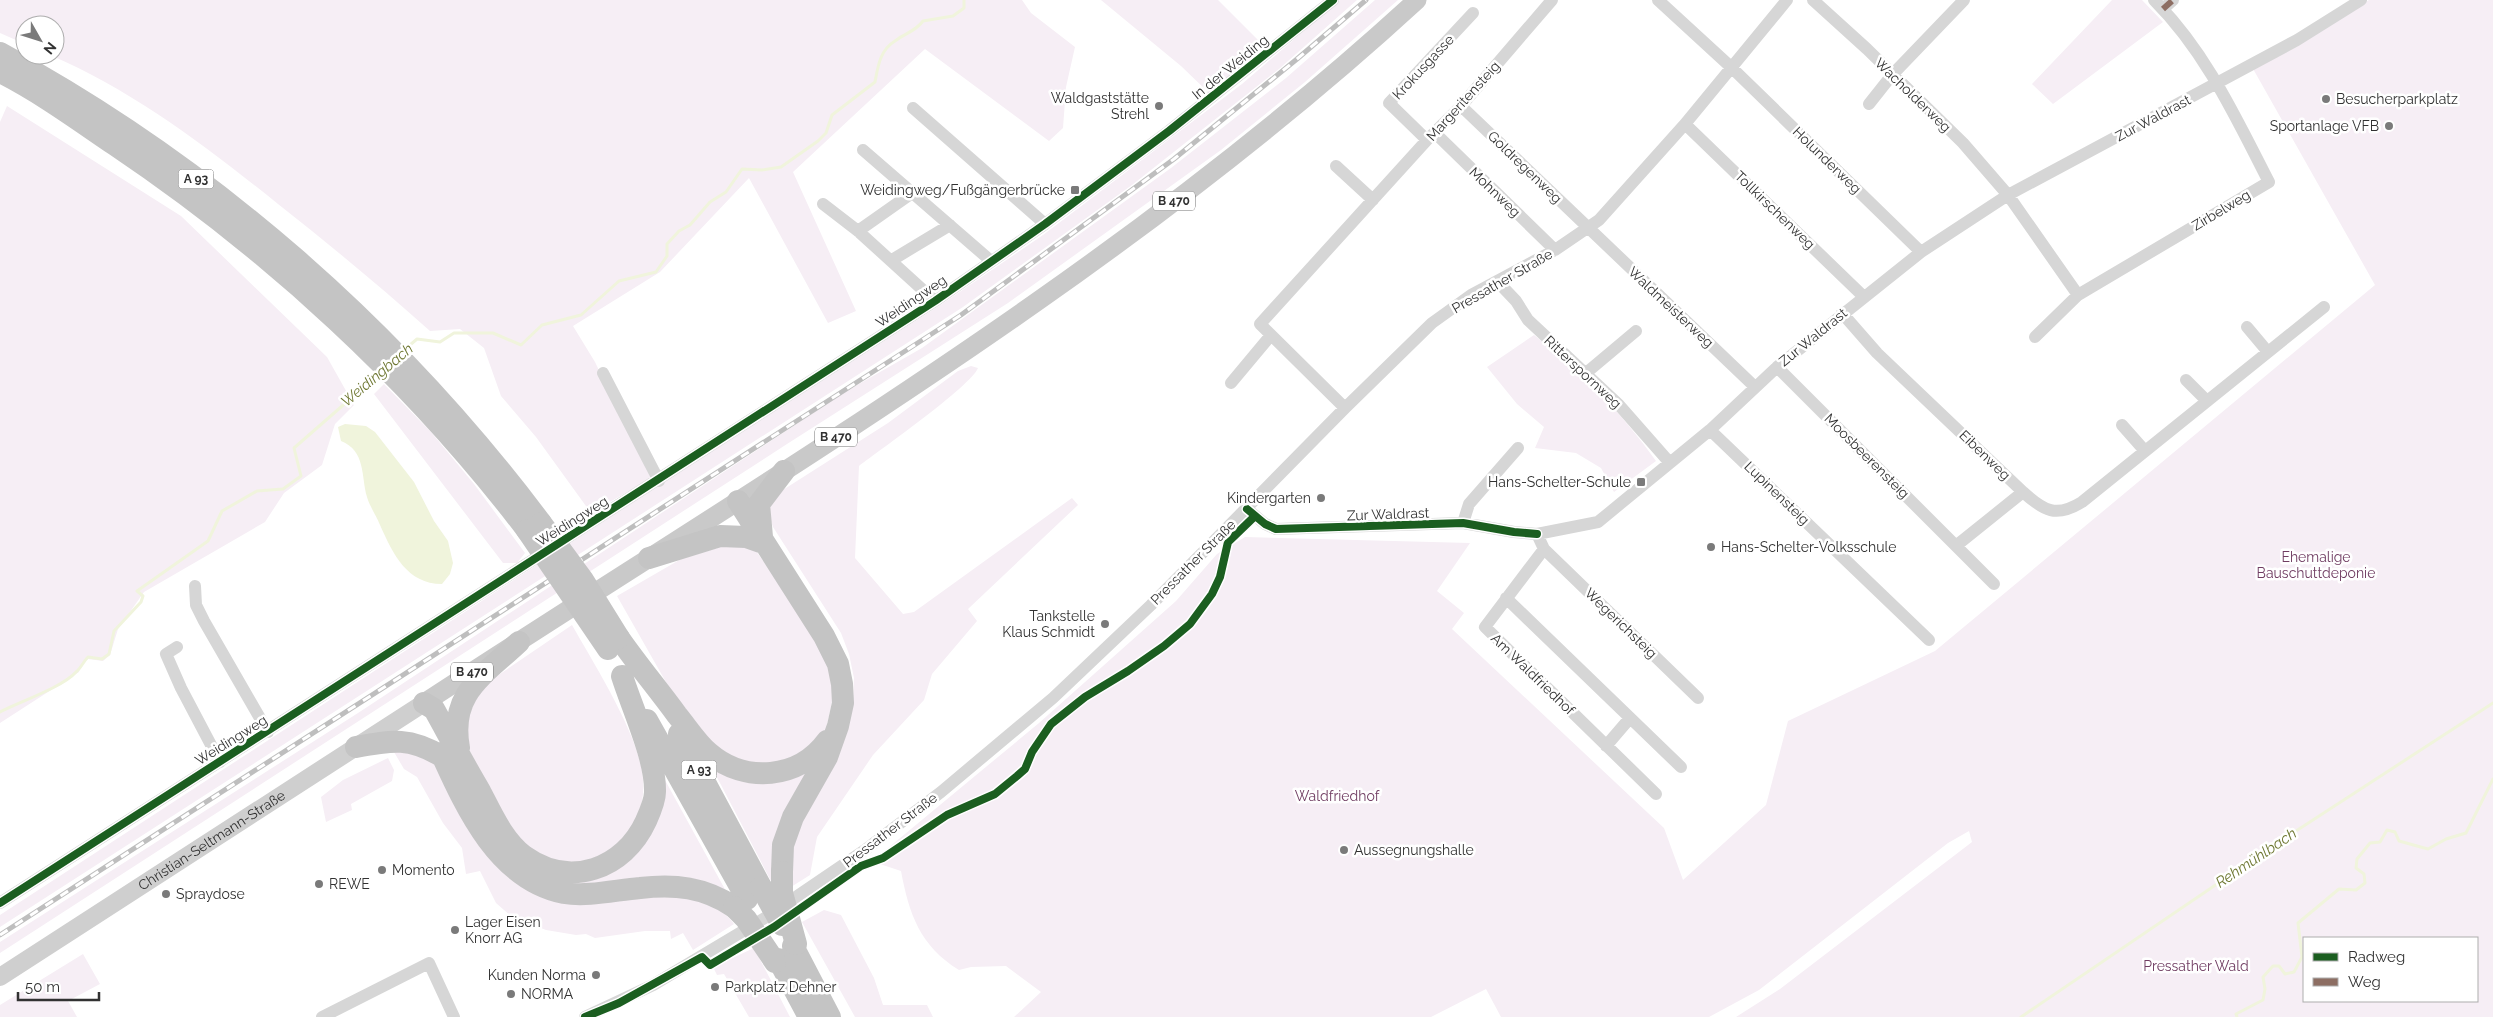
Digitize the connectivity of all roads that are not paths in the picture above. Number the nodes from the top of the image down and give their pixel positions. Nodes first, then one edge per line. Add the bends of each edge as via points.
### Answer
1 (1417, 0) edge
2 (1552, 0) edge
3 (1658, 0) edge
4 (1787, 0) edge
5 (1813, 0) edge
6 (1964, 0) edge
7 (2173, 0) edge
8 (2361, 0) edge
9 (1327, 2) edge
10 (2159, 4) edge
11 (1473, 13) dead end
12 (0, 53) edge
13 (1732, 68) junction
14 (0, 72) edge
15 (1892, 75) junction
16 (2217, 84) junction
17 (1869, 104) dead end
18 (1461, 106) junction
19 (913, 108) dead end
20 (1685, 124) junction
21 (1431, 136) junction
22 (1148, 146) joint
23 (863, 150) dead end
24 (1336, 166) dead end
25 (912, 193) junction
26 (2008, 195) junction
27 (1373, 200) junction
28 (824, 204) dead end
29 (1045, 224) junction
30 (950, 225) junction
31 (1588, 228) junction
32 (858, 231) junction
33 (1556, 250) junction
34 (1921, 252) junction
35 (892, 260) junction
36 (991, 261) junction
37 (1497, 281) junction
38 (2078, 295) junction
39 (1863, 296) junction
40 (935, 301) junction
41 (2324, 307) dead end
42 (1842, 313) junction
43 (2247, 326) dead end
44 (1636, 331) dead end
45 (1271, 335) junction
46 (366, 337) junction
47 (2035, 337) dead end
48 (2268, 352) junction
49 (1776, 367) junction
50 (603, 373) dead end
51 (1586, 374) junction
52 (2186, 380) dead end
53 (1231, 383) dead end
54 (1754, 386) junction
55 (2206, 400) junction
56 (1345, 408) junction
57 (2122, 426) dead end
58 (1710, 430) junction
59 (1518, 448) dead end
60 (2145, 451) junction
61 (1670, 463) junction
62 (784, 471) junction
63 (659, 481) junction
64 (2023, 492) junction
65 (738, 501) junction
66 (1247, 509) junction
67 (1463, 523) junction
68 (1537, 534) junction
69 (762, 543) junction
70 (1957, 545) junction
71 (1544, 549) junction
72 (649, 558) junction
73 (1994, 584) dead end
74 (194, 586) dead end
75 (1506, 598) junction
76 (1929, 640) dead end
77 (519, 642) junction
78 (177, 647) dead end
79 (627, 666) junction
80 (1698, 698) dead end
81 (424, 703) junction
82 (1630, 718) junction
83 (838, 726) junction
84 (268, 732) junction
85 (1606, 746) junction
86 (356, 747) junction
87 (452, 758) junction
88 (220, 762) junction
89 (1681, 767) dead end
90 (1656, 794) dead end
91 (747, 898) junction
92 (0, 904) edge
93 (789, 954) junction
94 (0, 977) edge
95 (322, 1017) edge
96 (454, 1017) edge
97 (585, 1017) edge
98 (809, 1017) edge
99 (830, 1017) edge

1 - 62 main road, B 470 via 1303,100 1149,220 990,334
2 - 18 street, Margeritensteig
3 - 13 street, Holunderweg
4 - 13 street, Pressather Straße
5 - 15 street, Wacholderweg
6 - 15 street
7 - 10 street
8 - 16 street, Zur Waldrast
9 - 22 street, In der Weiding
10 - 16 street via 2194,45
11 - 21 street, Krokusgasse via 1389,103
12 - 46 highway, A 93 via 102,113 201,183 301,263
13 - 20 street, Pressather Straße
13 - 34 street, Holunderweg
14 - 46 highway, A 93 via 99,134 206,210
15 - 17 street
15 - 26 street, Wacholderweg via 1963,144
16 - 26 street, Zur Waldrast
16 - 38 street, Zirbelweg via 2269,182
18 - 21 street, Margeritensteig
18 - 31 street, Goldregenweg
19 - 29 street
20 - 31 street, Pressather Straße via 1614,204
20 - 39 street, Tollkirschenweg
21 - 27 street, Margeritensteig
21 - 33 street, Mohnweg
22 - 29 street, Weidingweg
23 - 25 street
24 - 27 street
25 - 30 street
25 - 32 street
26 - 34 street, Zur Waldrast
26 - 38 street
27 - 45 street, Margeritensteig via 1260,324
28 - 32 street, Weidingweg
29 - 36 street, Weidingweg
30 - 35 street
30 - 36 street
31 - 33 street, Pressather Straße
31 - 54 street, Waldmeisterweg
32 - 35 street, Weidingweg
33 - 37 street, Pressather Straße
34 - 39 street, Zur Waldrast
35 - 40 street, Weidingweg
36 - 40 street, Weidingweg
37 - 51 street, Ritterspornweg via 1528,320
37 - 56 street, Pressather Straße via 1432,323
38 - 47 street, Zirbelweg
39 - 42 street, Zur Waldrast
40 - 63 street, Weidingweg
41 - 48 street, Eibenweg
42 - 49 street, Zur Waldrast
42 - 64 street, Eibenweg via 1877,353
43 - 48 street
44 - 51 street
45 - 53 street
45 - 56 street
46 - 79 highway, A 93, bridge via 408,378 497,491 534,527
48 - 55 street, Eibenweg
49 - 54 street, Zur Waldrast
49 - 70 street, Moosbeerensteig
50 - 63 street
51 - 61 street, Ritterspornweg via 1619,405
52 - 55 street
54 - 58 street, Zur Waldrast
55 - 60 street, Eibenweg
56 - 66 street, Pressather Straße
57 - 60 street
58 - 61 street, Zur Waldrast
58 - 76 street, Lupinensteig
59 - 67 street via 1469,504
60 - 64 street, Eibenweg via 2069,510 2055,512 2047,509
61 - 68 street, Zur Waldrast via 1598,522
62 - 65 main road, B 470
62 - 69 highway via 759,504
63 - 84 street, Weidingweg
64 - 70 street
65 - 69 highway
65 - 72 main road, B 470
66 - 67 street, Zur Waldrast via 1276,529
66 - 97 street, Pressather Straße via 1053,698 941,792 864,850 754,925 653,985
67 - 68 street, Zur Waldrast
68 - 71 street
69 - 72 highway via 720,536
69 - 83 highway via 824,636 838,664 843,703
70 - 73 street, Moosbeerensteig
71 - 75 street, Am Waldfriedhof
71 - 80 street, Wegerichsteig
72 - 77 main road, B 470
74 - 84 street, Weidingweg via 196,605 204,622
75 - 82 street
75 - 85 street, Am Waldfriedhof via 1485,627
77 - 81 main road, B 470
77 - 87 highway via 469,689 457,716
78 - 88 street, Weidingweg via 166,654
79 - 83 highway via 709,753 730,766 755,774 779,773 805,763 824,746
79 - 87 highway via 655,793 650,814 640,834 625,852 607,865 588,871 561,872 539,865 524,855 505,837
79 - 91 highway, A 93 via 693,758
81 - 86 main road, Christian-Seltmann-Straße
81 - 87 highway via 424,716
82 - 85 street
82 - 89 street
83 - 93 highway, bridge via 827,757 793,817 783,846 782,893
84 - 88 street, Weidingweg
85 - 90 street, Am Waldfriedhof
86 - 87 highway via 404,741
86 - 94 main road, Christian-Seltmann-Straße
87 - 91 highway via 486,838 526,879 565,893 669,885 691,887 718,896
88 - 92 street, Weidingweg
91 - 93 highway, A 93, bridge
91 - 93 highway, bridge via 746,919
93 - 98 highway, A 93 via 793,988
93 - 99 highway, A 93
95 - 96 street via 429,963

